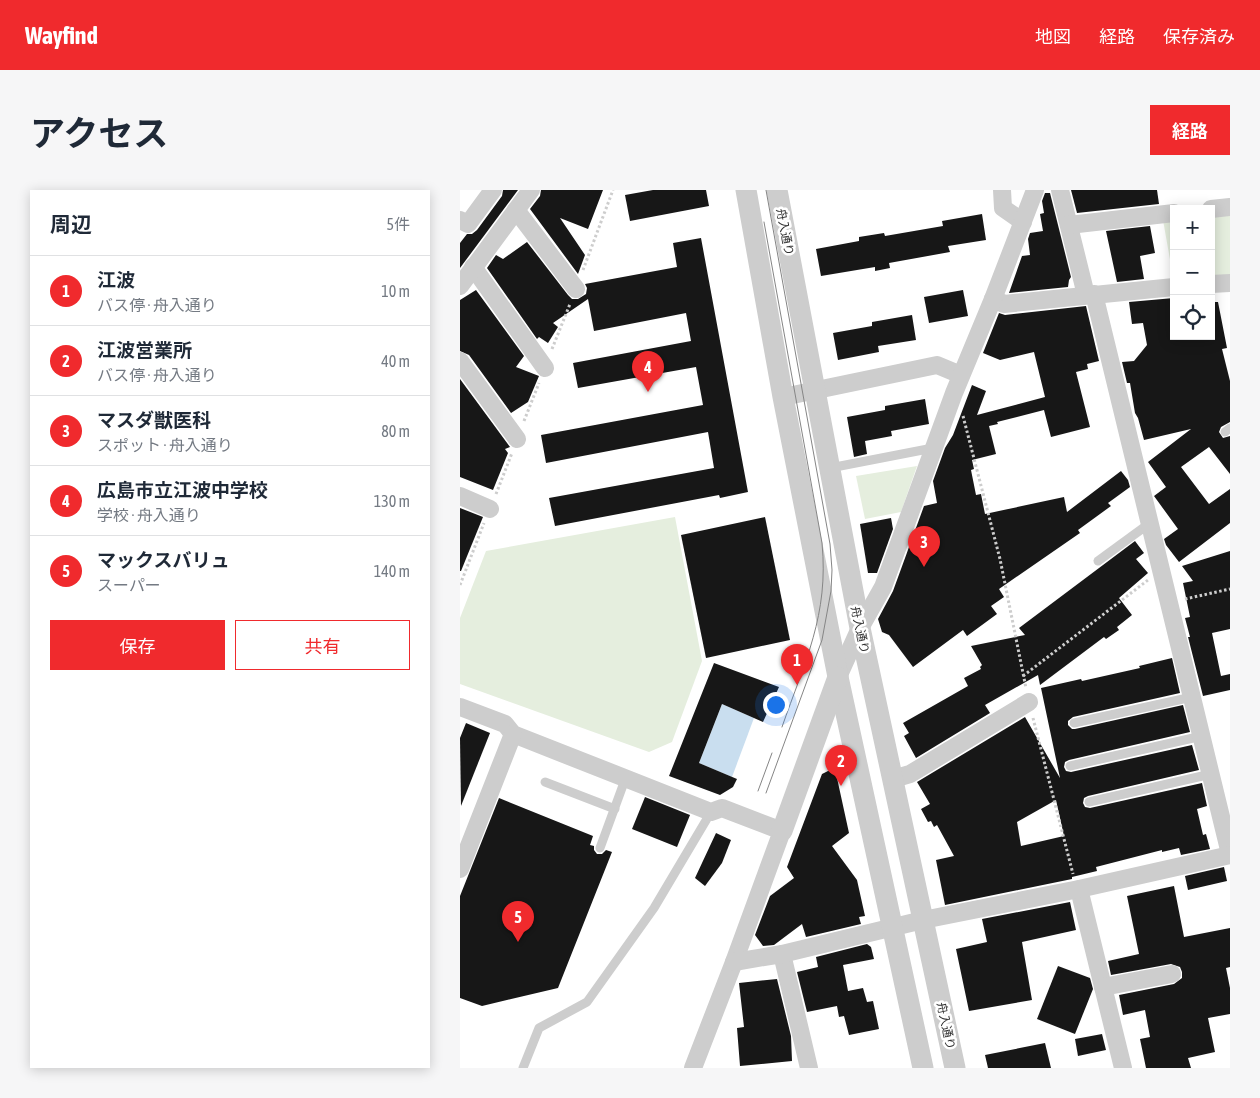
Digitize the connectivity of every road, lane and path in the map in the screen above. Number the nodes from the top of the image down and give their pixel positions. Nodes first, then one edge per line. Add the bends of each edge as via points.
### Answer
1 (494, 190) edge
2 (531, 190) edge
3 (613, 190) edge
4 (746, 190) edge
5 (777, 190) edge
6 (1002, 190) edge
7 (1035, 190) edge
8 (1060, 190) edge
9 (1230, 206) edge
10 (1215, 208) edge
11 (516, 210) junction
12 (1170, 213) edge
13 (460, 220) edge
14 (1023, 222) junction
15 (1069, 225) junction
16 (474, 267) junction
17 (1230, 282) edge
18 (1215, 284) edge
19 (460, 286) edge
20 (1170, 287) edge
21 (576, 289) junction
22 (1090, 295) junction
23 (993, 299) junction
24 (460, 361) edge
25 (545, 368) junction
26 (961, 375) junction
27 (815, 390) junction
28 (954, 392) junction
29 (783, 397) junction
30 (517, 440) junction
31 (933, 448) junction
32 (829, 468) junction
33 (460, 496) edge
34 (490, 509) junction
35 (1150, 523) junction
36 (1098, 561) dead end
37 (1162, 570) junction
38 (460, 585) edge
39 (1230, 589) edge
40 (1169, 602) junction
41 (860, 628) junction
42 (1023, 676) junction
43 (838, 677) junction
44 (1192, 697) junction
45 (1029, 702) junction
46 (460, 707) edge
47 (1074, 723) dead end
48 (513, 734) junction
49 (1202, 736) junction
50 (1070, 766) dead end
51 (1211, 774) junction
52 (626, 777) junction
53 (893, 779) junction
54 (545, 782) dead end
55 (1089, 802) dead end
56 (615, 809) junction
57 (711, 812) junction
58 (782, 830) junction
59 (600, 848) dead end
60 (1230, 854) edge
61 (460, 869) edge
62 (1078, 889) junction
63 (923, 920) junction
64 (892, 927) junction
65 (782, 954) junction
66 (734, 962) junction
67 (1172, 974) dead end
68 (1103, 987) junction
69 (524, 1068) edge
70 (693, 1068) edge
71 (810, 1068) edge
72 (923, 1068) edge
73 (956, 1068) edge
74 (1122, 1068) edge

1 - 13 street via 468,224
2 - 11 street
3 - 21 path
4 - 29 street
5 - 27 street, 舟入通り
6 - 14 street via 1003,208
7 - 14 street
8 - 15 street
9 - 10 street
11 - 16 street
11 - 21 street
12 - 15 street
14 - 23 street
15 - 22 street
16 - 19 street
16 - 25 street
17 - 18 street
20 - 22 street
21 - 25 path
22 - 23 street via 1004,304
22 - 35 street
23 - 26 street
24 - 30 street
25 - 30 path
26 - 27 street via 937,365
26 - 28 street
27 - 29 street
27 - 32 street, 舟入通り
28 - 31 street
28 - 42 path via 991,520
29 - 43 street
30 - 34 path
31 - 32 lane
31 - 41 street via 883,587
32 - 41 street, 舟入通り
33 - 34 street
34 - 38 path
35 - 36 lane
35 - 37 street
37 - 40 street
37 - 42 path
39 - 40 path
40 - 44 street
41 - 43 street
41 - 53 street, 舟入通り
42 - 45 path
43 - 58 street
43 - 64 street
44 - 47 lane
44 - 49 street
45 - 53 street via 910,774
45 - 62 path
46 - 48 street via 505,724
48 - 52 street
48 - 61 street
49 - 50 lane
49 - 51 street
51 - 55 lane
51 - 60 street
52 - 56 lane
52 - 57 street
53 - 63 street, 舟入通り
54 - 56 lane
56 - 59 lane
57 - 58 street via 722,808
57 - 69 lane via 654,908 587,1002 539,1028
58 - 66 street
60 - 62 street
62 - 63 street
62 - 68 street
63 - 64 street
63 - 73 street, 舟入通り
64 - 65 street
64 - 72 street
65 - 66 street
65 - 71 street
66 - 70 street
67 - 68 street
68 - 74 street

